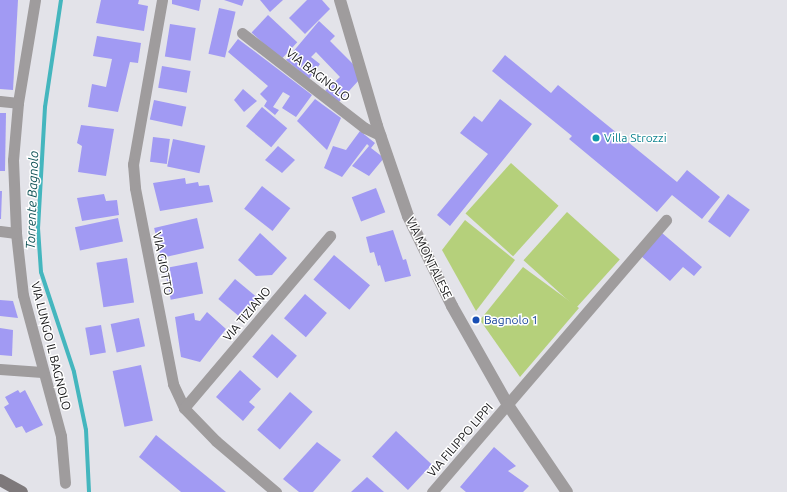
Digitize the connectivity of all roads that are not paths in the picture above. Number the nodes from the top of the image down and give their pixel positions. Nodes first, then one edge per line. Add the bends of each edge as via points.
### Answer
1 (35, 0) edge
2 (162, 0) edge
3 (340, 0) edge
4 (242, 32) dead end
5 (0, 101) edge
6 (18, 103) junction
7 (380, 135) junction
8 (666, 220) dead end
9 (0, 231) edge
10 (16, 232) junction
11 (330, 236) dead end
12 (0, 369) edge
13 (42, 372) junction
14 (508, 405) junction
15 (184, 408) junction
16 (0, 480) edge
17 (66, 483) dead end
18 (22, 492) edge
19 (276, 492) edge
20 (432, 492) edge
21 (567, 492) edge

1 - 6 street, VIA LUNGO IL BAGNOLO
2 - 15 street, VIA GIOTTO via 133,164 135,188 173,384
3 - 7 street, VIA MONTALESE
4 - 7 street, VIA BAGNOLO via 364,128
5 - 6 street
6 - 10 street, VIA LUNGO IL BAGNOLO via 13,160
7 - 14 street, VIA MONTALESE via 408,216 452,306
8 - 14 street, VIA FILIPPO LIPPI
9 - 10 street
10 - 13 street, VIA LUNGO IL BAGNOLO via 23,295
11 - 15 street, VIA TIZIANO
12 - 13 street
13 - 17 street, VIA LUNGO IL BAGNOLO via 61,436
14 - 20 street, VIA FILIPPO LIPPI
14 - 21 street, VIA MONTALESE
15 - 19 street, VIA GIOTTO via 216,441
16 - 18 main road

